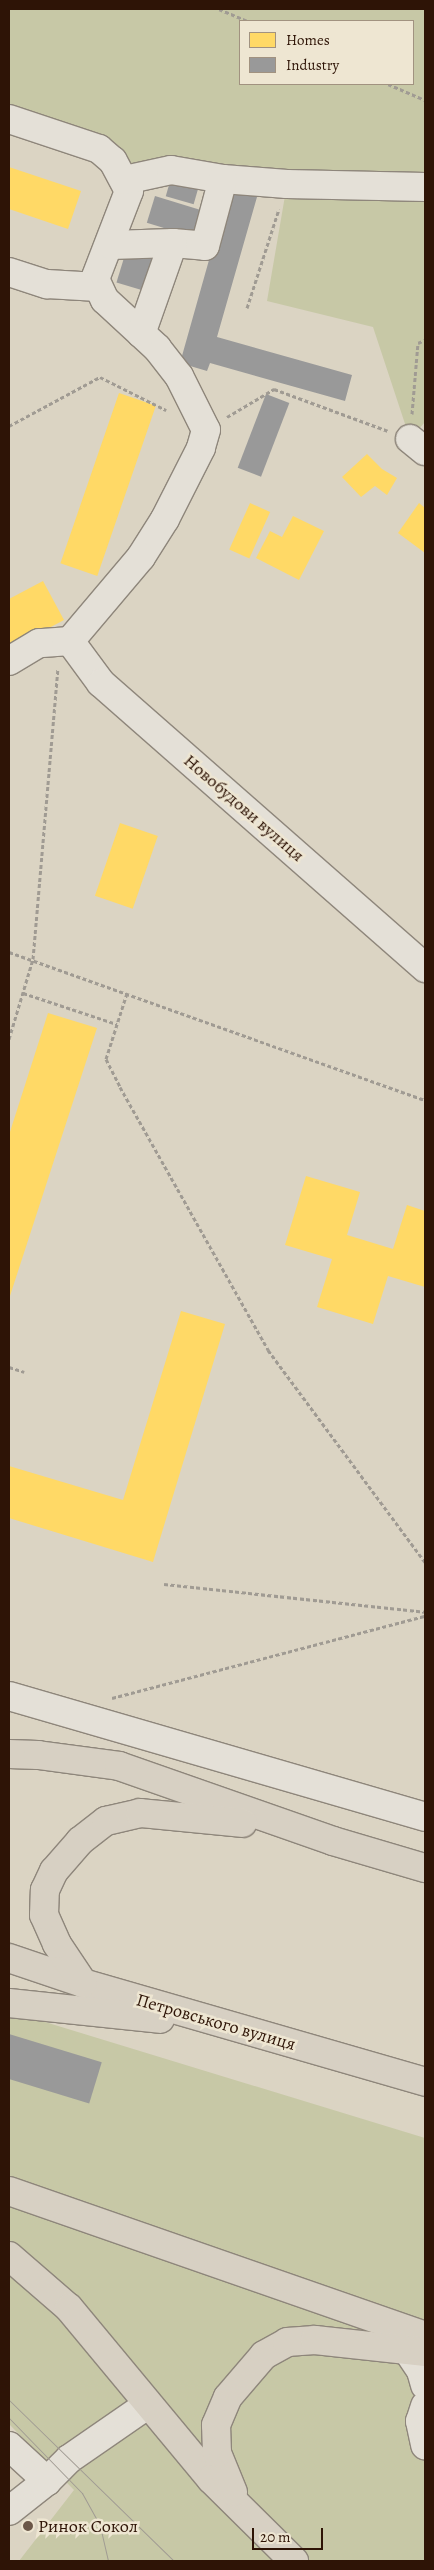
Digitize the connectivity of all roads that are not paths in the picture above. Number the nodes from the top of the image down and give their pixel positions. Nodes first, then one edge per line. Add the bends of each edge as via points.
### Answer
1 (9, 119) edge
2 (223, 179) junction
3 (125, 180) junction
4 (425, 186) edge
5 (173, 243) junction
6 (111, 245) junction
7 (9, 272) edge
8 (98, 287) junction
9 (141, 334) junction
10 (65, 641) junction
11 (9, 661) edge
12 (425, 968) edge
13 (9, 1696) edge
14 (9, 1754) edge
15 (425, 1817) edge
16 (333, 1841) junction
17 (425, 1868) edge
18 (9, 1958) edge
19 (83, 1983) junction
20 (9, 2003) edge
21 (244, 2030) junction
22 (425, 2082) edge
23 (9, 2191) edge
24 (9, 2256) edge
25 (419, 2346) edge
26 (425, 2385) edge
27 (147, 2405) junction
28 (425, 2406) edge
29 (425, 2445) edge
30 (9, 2446) edge
31 (46, 2481) junction
32 (9, 2512) edge
33 (241, 2512) junction
34 (294, 2561) edge

1 - 3 street via 99,149 113,161
2 - 3 street via 171,170
2 - 4 street via 287,184
2 - 5 street via 205,246
3 - 6 street via 129,191
5 - 6 street
5 - 9 street
6 - 8 street via 95,279
7 - 8 street via 47,284
8 - 9 street via 105,300
9 - 10 street via 179,376 206,430 201,448 165,519 140,557
10 - 11 street via 39,643
10 - 12 street, Новобудови вулиця via 101,683
13 - 15 street
14 - 16 main road via 119,1766
16 - 17 main road
16 - 19 main road via 218,1818 140,1813 106,1822 80,1841 54,1871 45,1890 44,1915
18 - 19 main road, Петровського вулиця
19 - 21 main road, Петровського вулиця
20 - 21 main road
21 - 22 main road, Петровського вулиця
23 - 25 main road
24 - 27 main road via 69,2308
25 - 26 street
25 - 33 main road via 315,2340 287,2342 264,2355 228,2397 216,2425 217,2453
27 - 31 street via 69,2459
27 - 33 main road
28 - 29 street via 420,2421
30 - 31 street
31 - 32 street
33 - 34 main road

